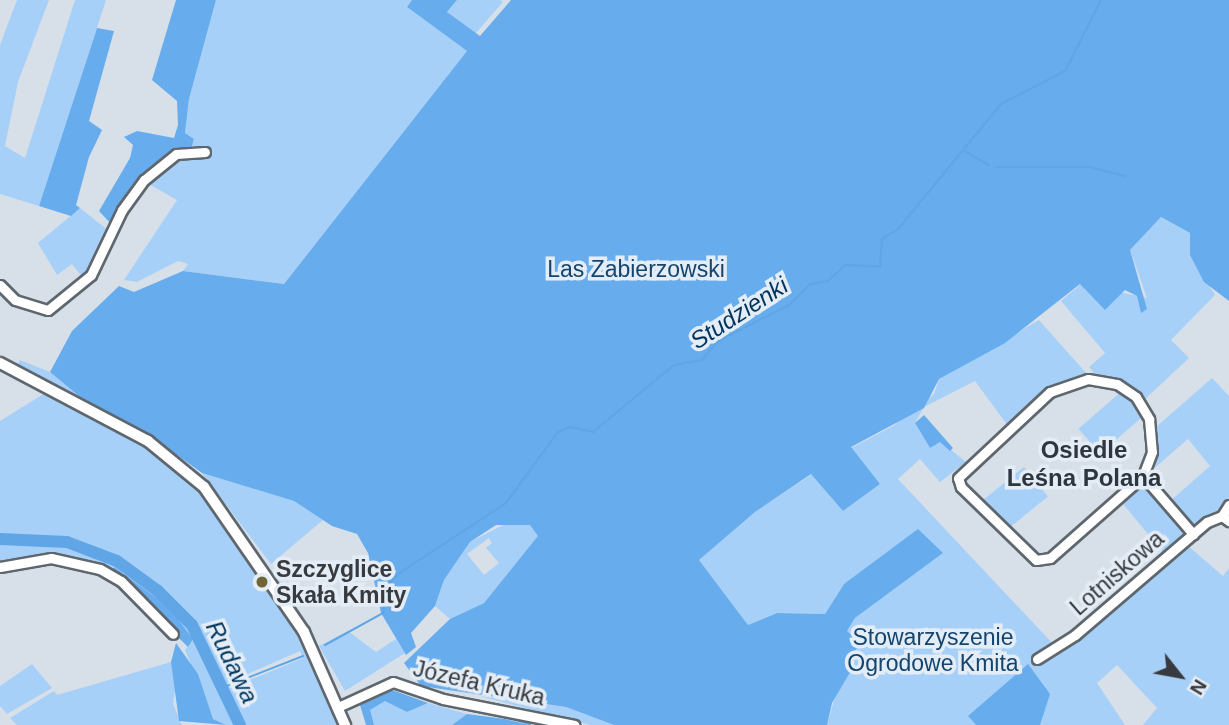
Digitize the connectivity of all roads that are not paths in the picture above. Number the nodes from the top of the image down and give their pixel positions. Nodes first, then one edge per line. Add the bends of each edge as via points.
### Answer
1 (205, 152) dead end
2 (0, 285) edge
3 (0, 363) edge
4 (1143, 477) junction
5 (1229, 505) edge
6 (1225, 518) edge
7 (1193, 534) junction
8 (0, 567) edge
9 (173, 634) dead end
10 (1037, 659) dead end
11 (338, 707) junction
12 (345, 725) edge
13 (575, 725) edge

1 - 2 street via 176,154 144,180 122,210 92,275 48,310 15,300
3 - 11 main road via 148,441 197,480 236,528 298,623
4 - 4 street via 1043,561 1031,556 958,481 963,468 1050,392 1088,379 1123,387 1147,413 1153,443
4 - 7 street
5 - 6 street, Lotniskowa
6 - 7 street, Lotniskowa
7 - 10 street, Lotniskowa via 1075,635
8 - 9 street via 51,558 100,569 121,582
11 - 12 main road
11 - 13 street, Józefa Kruka via 393,682 443,699

